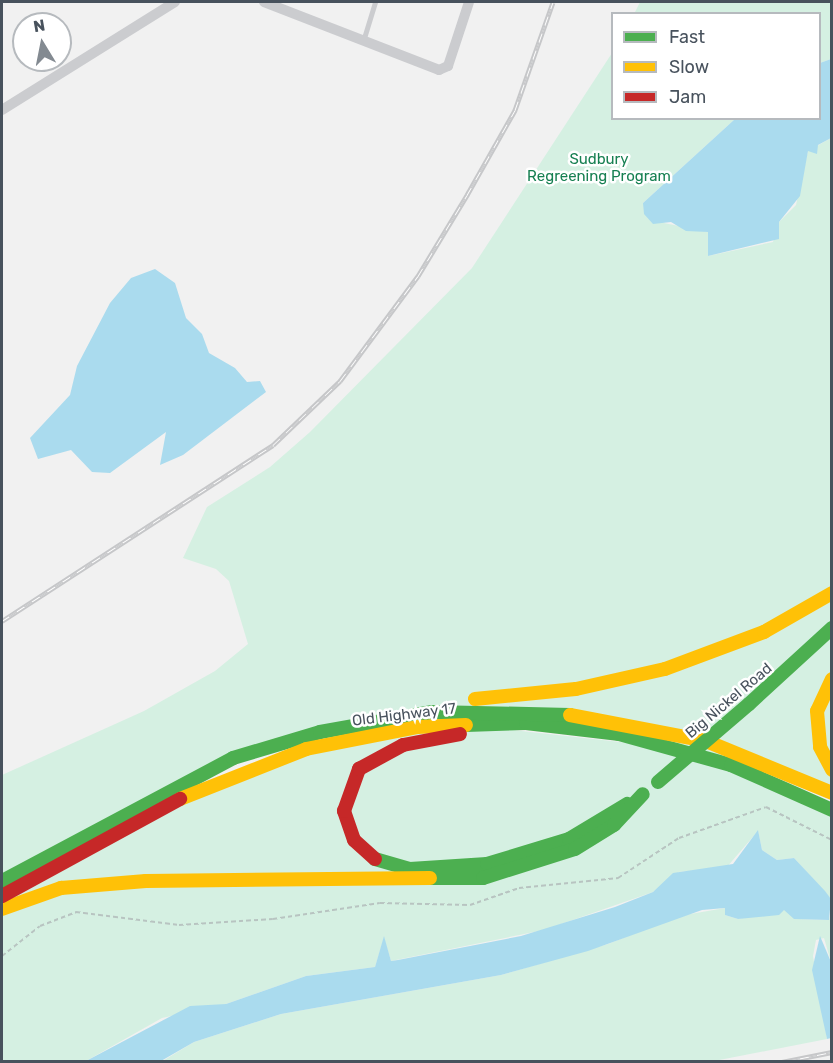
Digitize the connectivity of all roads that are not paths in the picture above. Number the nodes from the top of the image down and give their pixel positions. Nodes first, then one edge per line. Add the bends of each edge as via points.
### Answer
1 (186, 2) edge
2 (264, 2) edge
3 (375, 2) edge
4 (469, 2) edge
5 (173, 4) edge
6 (364, 39) junction
7 (2, 110) edge
8 (831, 593) edge
9 (831, 628) edge
10 (831, 679) edge
11 (432, 712) junction
12 (498, 723) junction
13 (831, 770) edge
14 (831, 793) edge
15 (643, 794) junction
16 (831, 810) edge
17 (2, 881) edge
18 (2, 896) edge
19 (2, 909) edge

1 - 5 street
2 - 6 street
3 - 6 lane
4 - 6 street via 445,69 425,66
5 - 7 street
8 - 11 main road via 764,632 665,669 576,689 453,701
9 - 15 main road, Big Nickel Road, bridge
10 - 13 main road via 817,711 817,731
11 - 14 main road, Old Highway 17 via 539,710 635,724 714,744
11 - 17 main road, Old Highway 17 via 320,732 233,758
12 - 15 main road via 403,745 367,762 352,779 345,805 345,820 360,849 381,863 410,869 487,864 569,838
12 - 16 main road, Old Highway 17 via 586,730 674,747 731,765
12 - 18 main road, Old Highway 17 via 385,732 283,756 202,787
15 - 19 main road via 614,825 575,849 483,878 146,881 61,888

